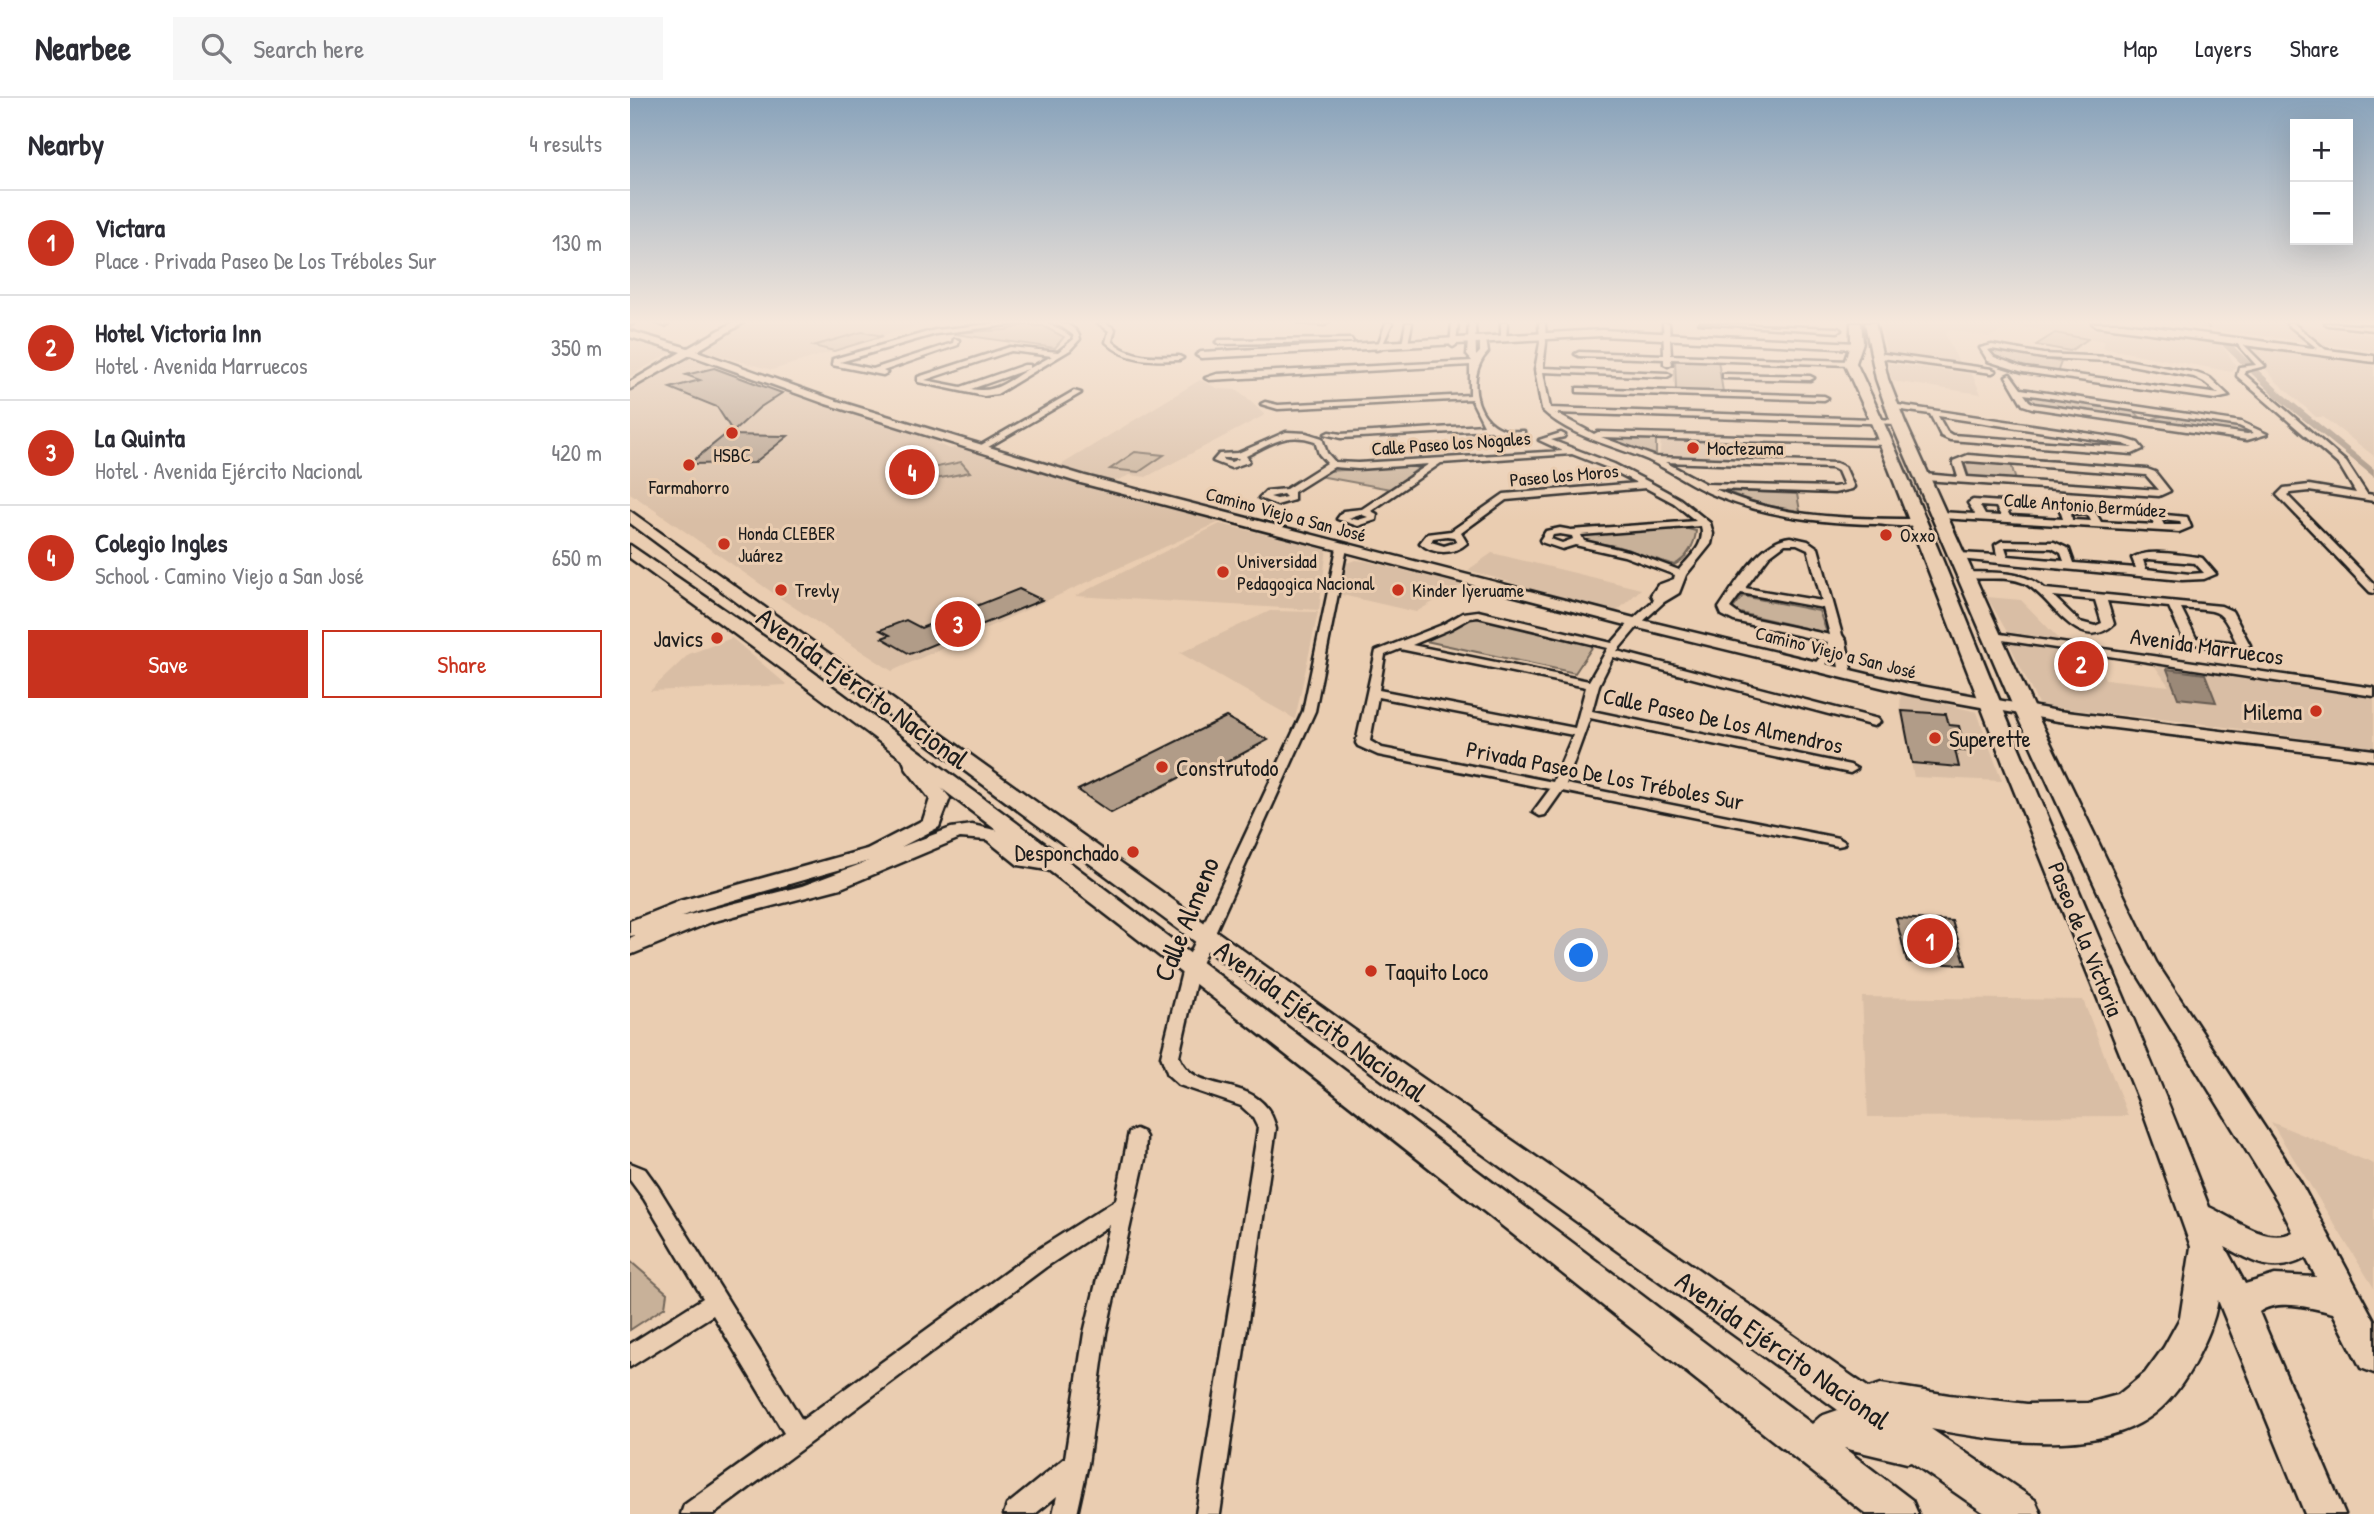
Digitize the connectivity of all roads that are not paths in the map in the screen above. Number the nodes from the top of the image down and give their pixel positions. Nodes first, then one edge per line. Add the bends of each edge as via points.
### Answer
1 (796, 389) edge
2 (958, 389) edge
3 (1001, 389) edge
4 (1472, 389) edge
5 (1542, 389) edge
6 (1669, 389) edge
7 (1728, 389) edge
8 (1876, 389) edge
9 (2019, 389) edge
10 (2024, 389) edge
11 (2160, 389) edge
12 (2217, 389) edge
13 (2257, 389) edge
14 (962, 390) joint
15 (1580, 390) dead end
16 (1077, 393) dead end
17 (1669, 393) junction
18 (1472, 394) junction
19 (1729, 396) junction
20 (1824, 398) dead end
21 (1367, 399) junction
22 (1546, 410) junction
23 (2143, 410) junction
24 (1933, 413) junction
25 (1884, 414) junction
26 (1732, 415) junction
27 (1990, 421) junction
28 (2137, 422) junction
29 (1407, 430) junction
30 (1583, 434) junction
31 (1560, 435) dead end
32 (1736, 437) junction
33 (2006, 441) junction
34 (980, 448) junction
35 (1572, 453) junction
36 (1240, 455) dead end
37 (1654, 459) junction
38 (1442, 461) junction
39 (1332, 464) junction
40 (1924, 477) junction
41 (1963, 479) junction
42 (1649, 485) junction
43 (1702, 486) junction
44 (1287, 492) dead end
45 (2362, 494) junction
46 (2374, 498) edge
47 (1365, 511) dead end
48 (1932, 515) junction
49 (1983, 515) junction
50 (630, 516) edge
51 (2006, 517) junction
52 (1705, 523) junction
53 (2179, 529) dead end
54 (1453, 534) dead end
55 (1342, 548) junction
56 (630, 550) edge
57 (2003, 558) junction
58 (2070, 565) junction
59 (1963, 566) junction
60 (2142, 572) junction
61 (1679, 578) junction
62 (1740, 590) junction
63 (2374, 590) edge
64 (2043, 592) junction
65 (2101, 597) junction
66 (2174, 605) junction
67 (1829, 606) junction
68 (740, 613) junction
69 (1635, 623) junction
70 (1993, 636) junction
71 (1836, 639) junction
72 (1395, 645) junction
73 (1613, 650) junction
74 (1818, 667) junction
75 (1846, 674) junction
76 (1594, 685) junction
77 (2374, 692) edge
78 (1374, 693) junction
79 (1993, 706) junction
80 (2025, 711) junction
81 (1586, 713) junction
82 (1874, 722) dead end
83 (1580, 733) junction
84 (910, 755) junction
85 (2374, 755) edge
86 (1850, 769) dead end
87 (1558, 786) junction
88 (1540, 812) dead end
89 (932, 832) junction
90 (1838, 842) dead end
91 (1059, 866) junction
92 (1206, 938) junction
93 (632, 939) edge
94 (1191, 968) junction
95 (1136, 1137) dead end
96 (630, 1171) edge
97 (1122, 1206) junction
98 (2203, 1232) junction
99 (2313, 1238) junction
100 (2346, 1300) junction
101 (717, 1301) junction
102 (2239, 1307) junction
103 (630, 1356) edge
104 (2374, 1356) edge
105 (1865, 1408) junction
106 (799, 1436) junction
107 (1925, 1449) junction
108 (1826, 1459) junction
109 (1076, 1464) junction
110 (693, 1514) edge
111 (1016, 1514) edge
112 (1065, 1514) edge
113 (1208, 1514) edge
114 (1898, 1514) edge
115 (2021, 1514) edge
116 (2325, 1514) edge

1 - 34 street, Camino Viejo a San José
2 - 14 street
3 - 14 street via 984,394
4 - 18 street
5 - 22 street
6 - 17 street
7 - 19 street
8 - 25 main road, Paseo de la Victoria
9 - 28 street via 2026,403 2035,406
10 - 23 street
11 - 12 street via 2223,398
13 - 45 street via 2343,464
15 - 17 street
16 - 34 street
17 - 19 street
18 - 21 street
18 - 29 street via 1488,426
19 - 20 street
19 - 26 street
21 - 21 street via 1273,400 1265,404 1278,407
22 - 26 street
22 - 30 street
23 - 28 street
23 - 28 street via 2241,424 2263,435 2247,437
24 - 25 street
24 - 27 street
24 - 33 street via 1947,436
25 - 26 street
25 - 32 street
25 - 40 main road, Paseo de la Victoria
25 - 48 main road, Paseo de la Victoria
26 - 32 street
27 - 33 street
27 - 33 street via 2125,442 2139,449
29 - 29 street via 1335,430 1329,434 1341,436
30 - 32 street
30 - 37 street
31 - 35 street via 1543,440
34 - 55 street, Camino Viejo a San José
35 - 38 street, Calle Paseo los Nogales
35 - 42 street
36 - 39 street via 1281,435 1299,434 1319,440
37 - 43 street, Calle Antonio Bermúdez
37 - 43 street via 1833,465 1842,469 1849,487
38 - 39 street, Calle Paseo los Nogales
38 - 47 street
39 - 44 street
40 - 41 street
40 - 48 main road, Paseo de la Victoria
41 - 41 street via 2159,493 2165,491 2147,472 1968,458 1957,461
42 - 52 street
42 - 54 street, Paseo los Moros via 1504,497
43 - 48 street, Calle Antonio Bermúdez via 1736,501 1838,519
45 - 46 street
45 - 63 street via 2293,488 2283,492
48 - 49 street, Calle Antonio Bermúdez
48 - 59 main road, Paseo de la Victoria
48 - 79 main road, Paseo de la Victoria
49 - 51 street, Calle Antonio Bermúdez
49 - 51 street via 1973,503 1997,503
50 - 68 main road, Avenida Ejército Nacional
51 - 53 street, Calle Antonio Bermúdez
52 - 61 street via 1706,544
52 - 61 street via 1574,538 1627,554
55 - 69 street, Camino Viejo a San José
55 - 92 street, Calle Almeno via 1309,710
56 - 68 main road, Avenida Ejército Nacional via 703,600
57 - 58 street
57 - 58 street via 2000,545 2005,543 2054,545 2065,551
57 - 59 street
58 - 60 street
59 - 64 street via 2028,582
59 - 70 main road, Paseo de la Victoria
60 - 60 street via 2137,558 2149,555 2198,560 2211,574
61 - 69 street via 1675,591
62 - 67 street
62 - 67 street via 1774,545 1798,542 1813,548
62 - 71 street via 1724,608 1726,613
64 - 65 street
64 - 65 street via 2072,623 2086,628 2108,624
65 - 66 street
66 - 66 street via 2226,612 2244,645 2235,648 2193,641
67 - 71 street
68 - 84 main road, Avenida Ejército Nacional
68 - 92 main road, Avenida Ejército Nacional via 784,630
69 - 73 street
69 - 74 street, Camino Viejo a San José
70 - 77 street, Avenida Marruecos
70 - 80 main road, Paseo de la Victoria
71 - 74 street
71 - 75 street
72 - 73 street via 1467,615 1491,615
72 - 76 street
72 - 78 street via 1377,659
73 - 76 street
73 - 82 street
74 - 75 street, Camino Viejo a San José
75 - 79 street, Camino Viejo a San José
76 - 81 street
78 - 83 street
78 - 87 street, Privada Paseo De Los Tréboles Sur via 1365,746
79 - 80 street, Camino Viejo a San José
79 - 98 main road, Paseo de la Victoria
80 - 85 street, Camino Viejo a San José
80 - 99 main road, Paseo de la Victoria via 2144,964 2288,1190
81 - 83 street
81 - 86 street, Calle Paseo De Los Almendros
83 - 87 street
84 - 89 street via 916,770 940,798
84 - 91 main road, Avenida Ejército Nacional
87 - 88 street
87 - 90 street, Privada Paseo De Los Tréboles Sur
89 - 91 street via 993,835 1025,861
89 - 93 street via 832,883
91 - 94 main road, Avenida Ejército Nacional
92 - 94 street, Calle Almeno
92 - 105 main road, Avenida Ejército Nacional
94 - 108 main road, Avenida Ejército Nacional
94 - 113 street, Calle Almeno via 1171,1068 1191,1082 1252,1102 1261,1109 1268,1128
95 - 97 street
96 - 101 street via 638,1175
97 - 106 street via 1039,1260
97 - 109 street via 1095,1334
98 - 99 main road via 2284,1253
98 - 102 main road, Paseo de la Victoria
98 - 105 main road via 2197,1321 2158,1386 2128,1410 2088,1422 2027,1423 1881,1402
99 - 100 main road, Paseo de la Victoria
100 - 102 main road via 2310,1291 2274,1292 2245,1300
100 - 104 main road, Paseo de la Victoria
101 - 103 street
101 - 106 street
102 - 116 main road, Paseo de la Victoria
105 - 107 main road, Avenida Ejército Nacional
106 - 110 street
107 - 108 main road via 1844,1428 1827,1434 1823,1444
107 - 115 main road, Avenida Ejército Nacional
108 - 114 main road, Avenida Ejército Nacional
109 - 111 street
109 - 112 street

